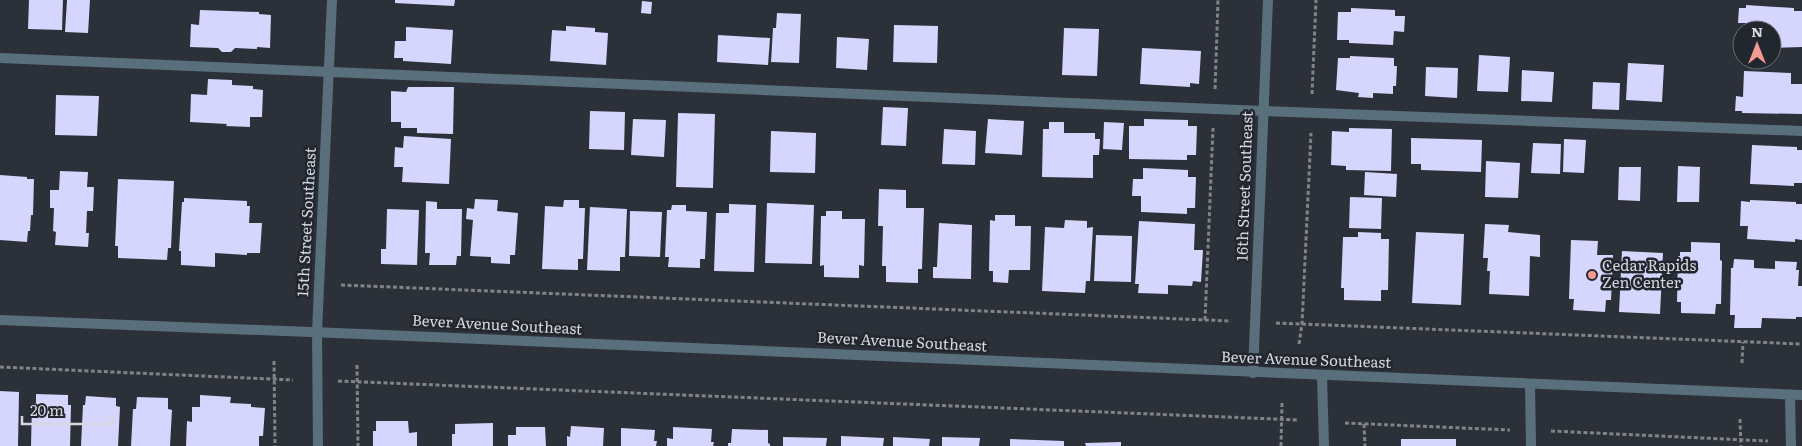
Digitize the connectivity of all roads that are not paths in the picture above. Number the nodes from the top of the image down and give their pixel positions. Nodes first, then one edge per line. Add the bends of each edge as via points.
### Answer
1 (332, 0) edge
2 (1268, 0) edge
3 (0, 58) edge
4 (329, 72) junction
5 (1263, 111) junction
6 (1802, 131) edge
7 (0, 320) edge
8 (317, 332) junction
9 (1253, 373) junction
10 (1322, 376) junction
11 (1530, 384) junction
12 (1790, 395) junction
13 (1802, 396) edge
14 (318, 446) edge
15 (1324, 446) edge
16 (1532, 446) edge
17 (1791, 446) edge

1 - 4 street, 15th Street Southeast
2 - 5 street, 16th Street Southeast
3 - 4 street
4 - 5 street
4 - 8 street, 15th Street Southeast
5 - 6 street
5 - 9 street, 16th Street Southeast
7 - 8 street, Bever Avenue Southeast
8 - 9 street, Bever Avenue Southeast
8 - 14 street, 15th Street Southeast
9 - 10 street, Bever Avenue Southeast
10 - 11 street, Bever Avenue Southeast
10 - 15 street
11 - 12 street, Bever Avenue Southeast
11 - 16 street
12 - 13 street, Bever Avenue Southeast
12 - 17 street

